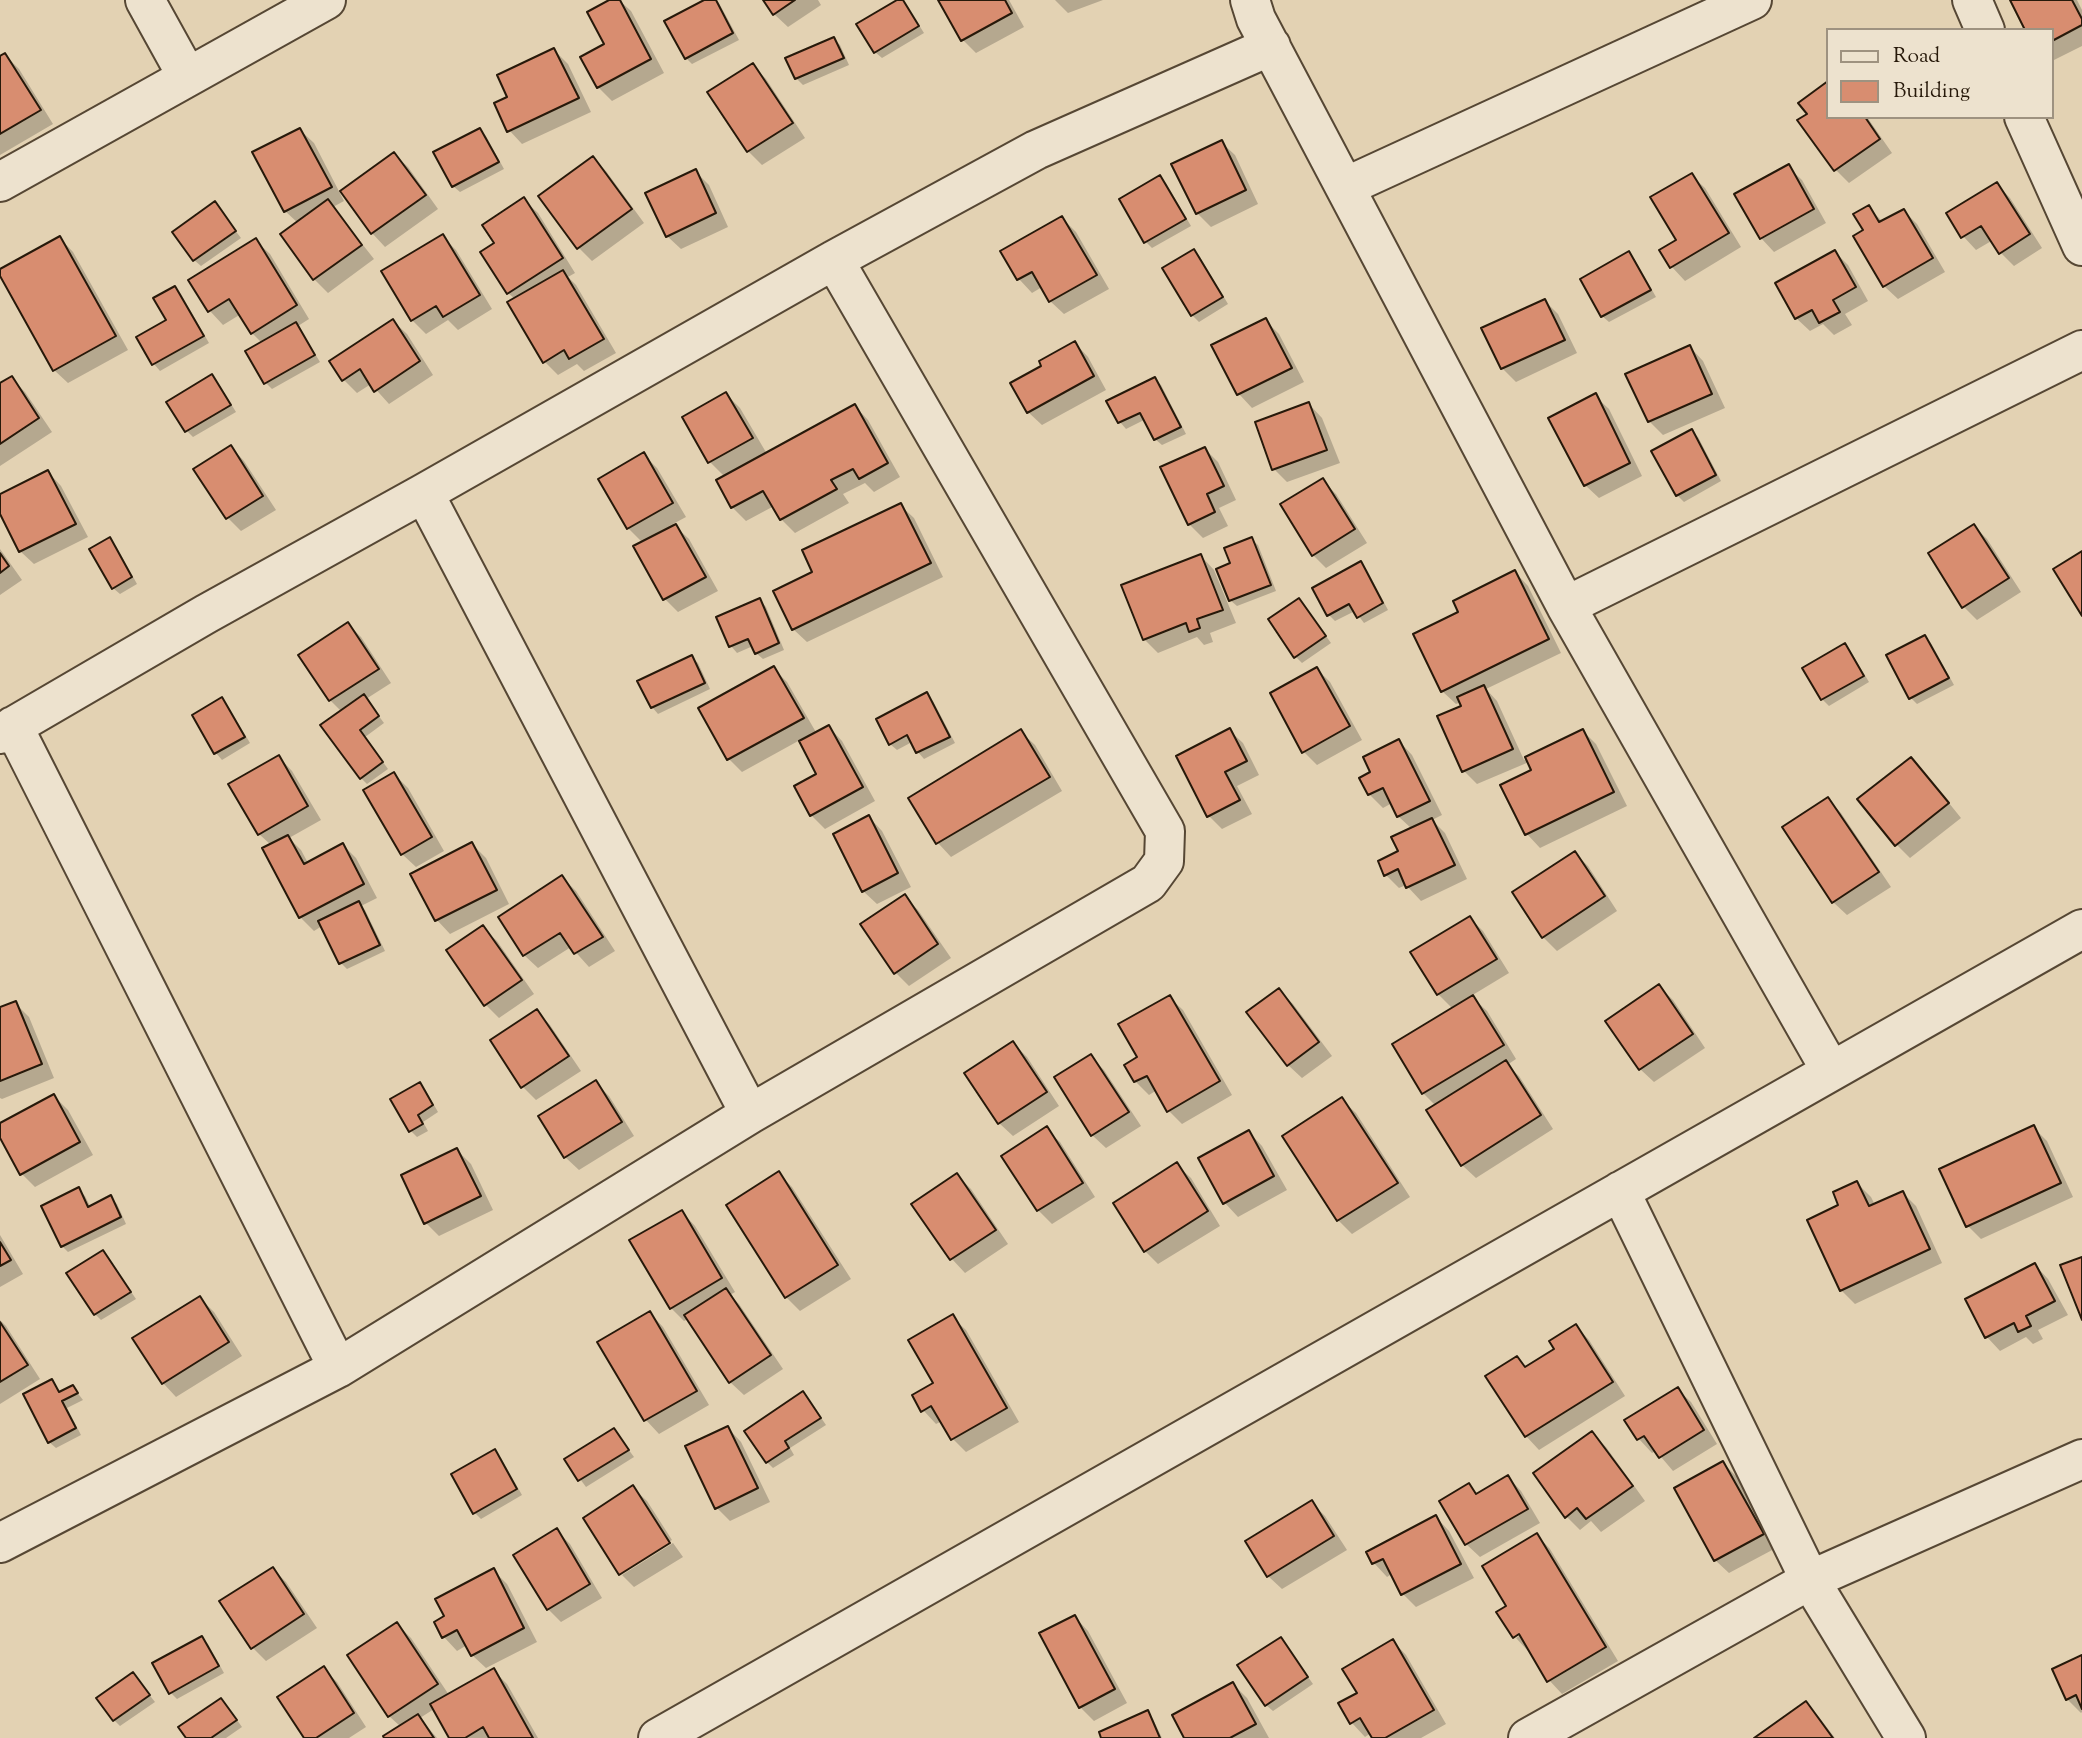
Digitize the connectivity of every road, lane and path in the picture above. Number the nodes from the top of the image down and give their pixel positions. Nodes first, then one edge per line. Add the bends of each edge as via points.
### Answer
1 (145, 0) edge
2 (326, 0) edge
3 (1250, 0) edge
4 (1752, 0) edge
5 (1972, 0) edge
6 (1984, 28) edge
7 (1270, 46) junction
8 (187, 76) junction
9 (2025, 119) edge
10 (0, 182) edge
11 (1345, 187) junction
12 (2082, 246) edge
13 (834, 260) junction
14 (2082, 350) edge
15 (424, 493) junction
16 (1566, 606) junction
17 (6, 730) edge
18 (2082, 929) edge
19 (1830, 1071) junction
20 (750, 1114) junction
21 (1620, 1191) junction
22 (338, 1368) junction
23 (2082, 1459) edge
24 (0, 1543) edge
25 (1810, 1580) junction
26 (658, 1738) edge
27 (1528, 1738) edge
28 (1906, 1738) edge

1 - 8 street
2 - 8 street
3 - 7 street
4 - 11 street
5 - 6 street
7 - 11 street
7 - 13 street via 1036,150
8 - 10 street
9 - 12 street
11 - 16 street
13 - 15 street
13 - 20 street via 1165,831 1164,861 1147,883
14 - 16 street
15 - 17 street
15 - 20 street
16 - 19 street
17 - 22 street
18 - 19 street
19 - 21 street
20 - 22 street
21 - 25 street
21 - 26 street
22 - 24 street
23 - 25 street
25 - 27 street
25 - 28 street

